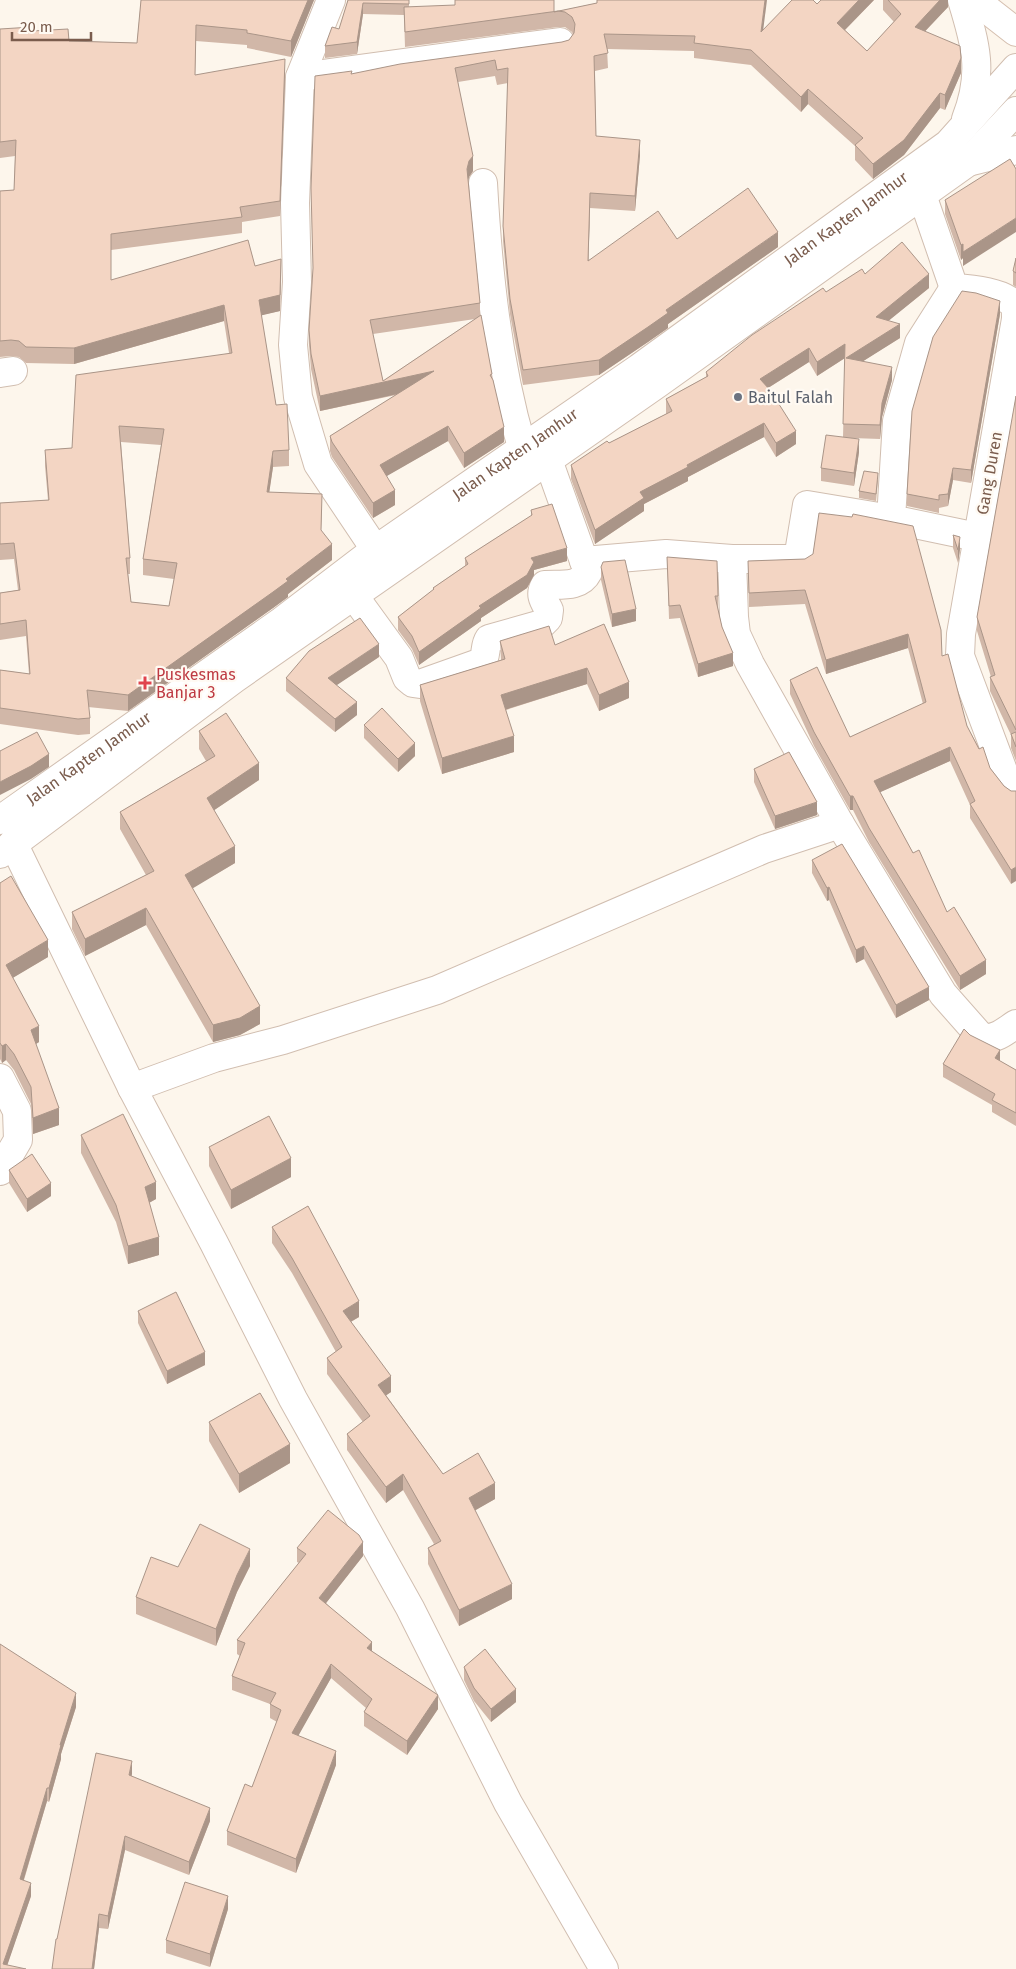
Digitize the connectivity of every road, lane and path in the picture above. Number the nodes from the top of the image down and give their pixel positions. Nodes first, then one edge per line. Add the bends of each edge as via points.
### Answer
1 (331, 0) edge
2 (962, 0) edge
3 (975, 0) edge
4 (1016, 32) edge
5 (560, 42) edge
6 (1016, 68) edge
7 (300, 77) junction
8 (1016, 111) edge
9 (948, 144) junction
10 (1016, 150) edge
11 (968, 162) junction
12 (483, 183) dead end
13 (922, 195) junction
14 (954, 288) junction
15 (698, 340) junction
16 (522, 447) junction
17 (548, 460) junction
18 (891, 519) junction
19 (977, 537) junction
20 (732, 559) junction
21 (382, 560) junction
22 (584, 561) junction
23 (354, 596) junction
24 (1016, 790) edge
25 (840, 824) junction
26 (3, 830) edge
27 (1016, 1024) edge
28 (0, 1078) edge
29 (132, 1088) junction
30 (0, 1171) edge
31 (604, 1969) edge

1 - 7 street
2 - 9 street via 973,36 977,67 975,90 965,122
3 - 4 street
5 - 7 street
6 - 9 street, Jalan Kapten Jamhur
7 - 21 street via 293,345 298,396 318,464
8 - 11 street, Jalan Kapten Jamhur
9 - 15 street, Jalan Kapten Jamhur
10 - 11 street
11 - 13 street, Jalan Kapten Jamhur
12 - 16 street via 490,280 509,395
13 - 14 street
13 - 15 street, Jalan Kapten Jamhur
14 - 18 street via 919,343 897,421
14 - 19 street, Gang Duren via 1007,298 1015,307 1016,319
15 - 16 street, Jalan Kapten Jamhur
15 - 17 street, Jalan Kapten Jamhur
16 - 21 street, Jalan Kapten Jamhur
17 - 21 street, Jalan Kapten Jamhur
17 - 22 street
18 - 19 street
18 - 20 street via 807,505 798,559
19 - 24 street, Gang Duren via 960,656 1005,776
20 - 22 street via 666,554
20 - 25 street via 736,634
21 - 23 street, Jalan Kapten Jamhur
21 - 26 street, Jalan Kapten Jamhur via 282,621
22 - 23 street via 588,572 579,583 544,585 542,597 549,610 548,618 542,624 489,639 482,662 420,684 407,678 400,658
23 - 26 street, Jalan Kapten Jamhur
25 - 27 street via 943,994 981,1037 994,1038
25 - 29 street via 764,849 437,990 283,1040 214,1058
26 - 29 street
28 - 30 street via 17,1111 18,1140
29 - 31 street via 293,1399 410,1608 508,1803

